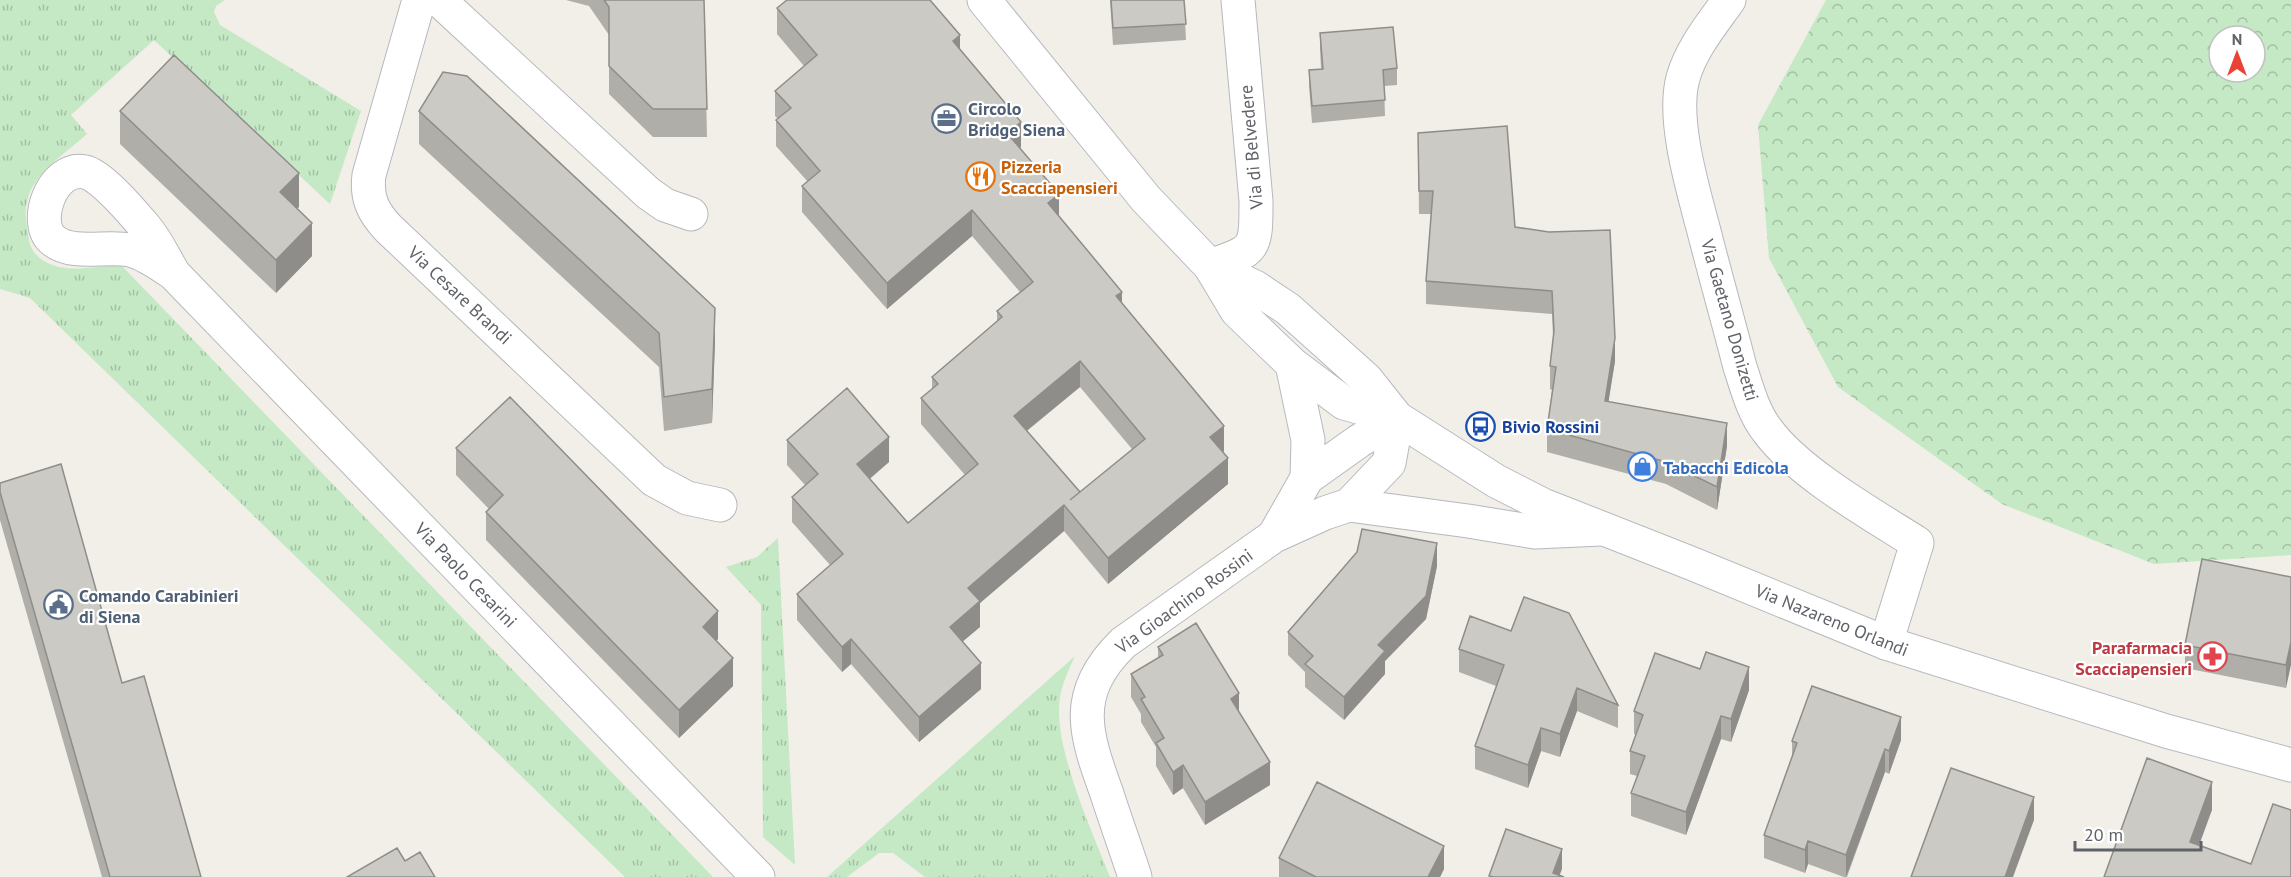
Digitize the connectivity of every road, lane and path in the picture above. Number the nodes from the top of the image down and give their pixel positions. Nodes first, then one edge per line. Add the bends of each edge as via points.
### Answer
1 (419, 0) edge
2 (439, 0) edge
3 (984, 0) edge
4 (1238, 0) edge
5 (1729, 0) edge
6 (692, 214) dead end
7 (1210, 266) junction
8 (174, 274) dead end
9 (1292, 364) junction
10 (1397, 418) junction
11 (1307, 478) junction
12 (720, 506) dead end
13 (1349, 506) junction
14 (1601, 529) junction
15 (1274, 536) junction
16 (1886, 643) junction
17 (2291, 765) edge
18 (758, 877) edge
19 (1135, 877) edge

1 - 12 street, Via Cesare Brandi via 369,175 368,196 375,213 654,480 687,498
2 - 6 street via 648,193 665,205
3 - 7 street, Via Nazareno Orlandi via 1134,184
4 - 7 street, Via di Belvedere via 1256,232 1248,251
5 - 16 street, Via Gaetano Donizetti via 1690,59 1683,79 1681,125 1693,186 1740,367 1767,431 1814,474 1917,543
7 - 9 street, Via Nazareno Orlandi via 1236,311
7 - 10 street, Via Nazareno Orlandi via 1255,287 1288,309 1366,379
8 - 18 street, Via Paolo Cesarini
9 - 10 street, Via Nazareno Orlandi via 1344,403
9 - 11 street, Via Gioachino Rossini via 1308,440
10 - 11 street, Via Gioachino Rossini
10 - 13 street, Via Gioachino Rossini via 1389,464
10 - 14 street, Via Nazareno Orlandi via 1521,496
11 - 15 street, Via Gioachino Rossini
13 - 14 street, Via Gioachino Rossini via 1535,532
13 - 15 street, Via Gioachino Rossini
14 - 16 street, Via Nazareno Orlandi
15 - 19 street, Via Gioachino Rossini via 1123,643 1094,683 1087,702 1090,746
16 - 17 street, Via Nazareno Orlandi via 2166,731

